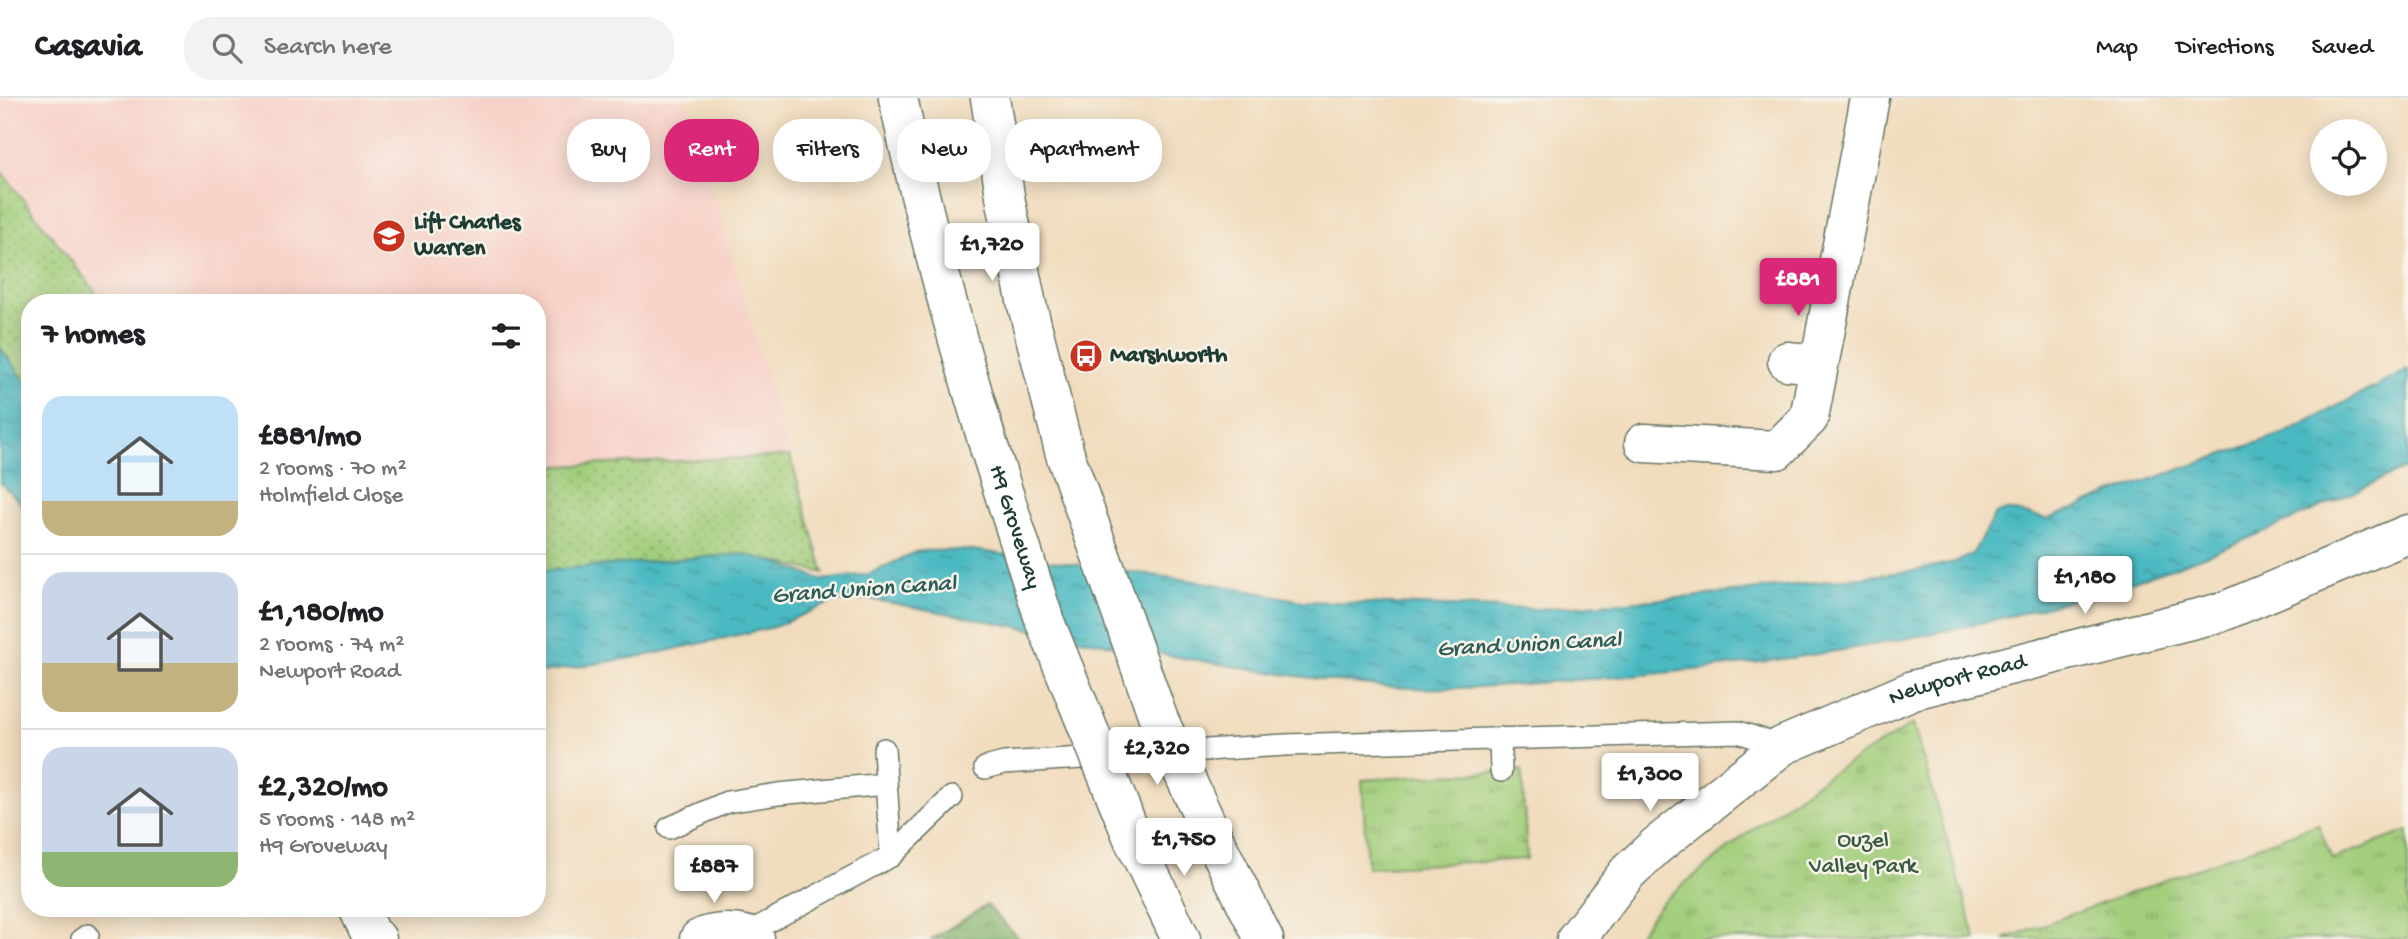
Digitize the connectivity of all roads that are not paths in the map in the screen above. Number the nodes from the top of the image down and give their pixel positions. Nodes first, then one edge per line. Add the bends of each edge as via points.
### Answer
1 (898, 98) edge
2 (990, 98) edge
3 (1870, 98) edge
4 (1644, 443) dead end
5 (2408, 534) edge
6 (1500, 738) junction
7 (1782, 746) junction
8 (884, 749) dead end
9 (985, 768) dead end
10 (1501, 771) dead end
11 (886, 784) junction
12 (952, 797) dead end
13 (669, 828) dead end
14 (891, 856) junction
15 (362, 917) edge
16 (751, 936) edge
17 (377, 939) edge
18 (699, 939) edge
19 (1181, 939) edge
20 (1264, 939) edge
21 (1576, 939) edge

1 - 19 street, H9 Groveway, bridge via 947,306 1045,622 1134,841
2 - 20 street, bridge via 1019,266 1065,454 1158,720
3 - 4 street via 1803,362 1809,418 1777,450
5 - 7 street, Newport Road via 2222,612 1913,690
6 - 7 lane via 1738,732
6 - 9 lane via 1286,745 1004,763
6 - 10 lane
7 - 21 street, Newport Road via 1628,872
8 - 11 lane
11 - 13 lane via 727,802
11 - 14 lane
12 - 14 lane
14 - 16 lane
15 - 17 street
16 - 18 street via 706,935

